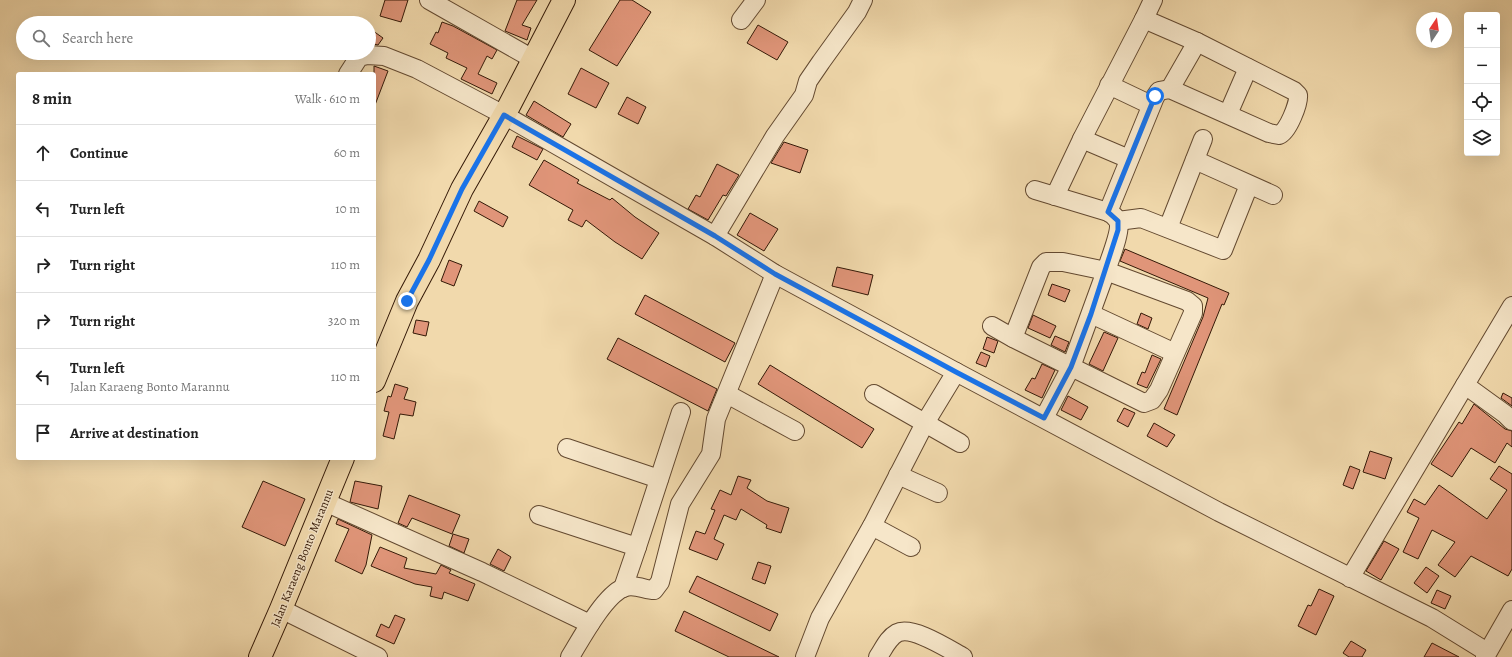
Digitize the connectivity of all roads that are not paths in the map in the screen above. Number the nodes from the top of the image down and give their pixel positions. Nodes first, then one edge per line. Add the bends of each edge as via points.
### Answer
1 (429, 0) edge
2 (564, 0) edge
3 (756, 0) edge
4 (863, 0) edge
5 (1153, 0) edge
6 (1144, 19) junction
7 (741, 20) dead end
8 (1197, 42) junction
9 (376, 55) edge
10 (532, 59) junction
11 (357, 60) edge
12 (1248, 68) junction
13 (349, 72) edge
14 (1109, 85) junction
15 (1170, 89) junction
16 (1151, 105) junction
17 (1228, 114) junction
18 (504, 115) junction
19 (1082, 138) junction
20 (1203, 139) dead end
21 (1129, 159) junction
22 (1195, 160) junction
23 (1249, 185) junction
24 (1035, 190) dead end
25 (1273, 195) dead end
26 (1055, 196) junction
27 (1113, 216) junction
28 (1168, 228) junction
29 (715, 236) junction
30 (1106, 271) junction
31 (775, 274) junction
32 (1512, 306) edge
33 (1091, 314) junction
34 (992, 326) dead end
35 (1013, 338) junction
36 (1175, 353) junction
37 (1071, 367) junction
38 (956, 372) junction
39 (376, 376) edge
40 (1465, 384) junction
41 (727, 394) junction
42 (874, 394) dead end
43 (681, 412) dead end
44 (1044, 418) junction
45 (1512, 421) edge
46 (925, 423) junction
47 (795, 431) dead end
48 (960, 443) dead end
49 (567, 448) dead end
50 (342, 460) edge
51 (898, 475) junction
52 (659, 478) junction
53 (938, 493) dead end
54 (325, 502) junction
55 (539, 515) dead end
56 (872, 526) junction
57 (636, 547) junction
58 (912, 548) dead end
59 (1350, 578) junction
60 (623, 588) junction
61 (281, 609) junction
62 (1512, 610) edge
63 (590, 624) junction
64 (1486, 654) edge
65 (260, 657) edge
66 (378, 657) edge
67 (570, 657) edge
68 (806, 657) edge
69 (878, 657) edge
70 (963, 657) edge

1 - 10 street
2 - 10 main road
3 - 7 street
4 - 29 street via 812,75 804,95 771,143
5 - 6 street
6 - 8 street
6 - 14 street
8 - 12 street
8 - 15 street
9 - 18 street via 417,69
10 - 18 main road
11 - 13 street
12 - 17 street
12 - 17 street via 1294,91 1299,102 1284,132 1279,135
14 - 16 street
14 - 19 street
15 - 16 street via 1159,91
15 - 17 street
16 - 21 street
18 - 29 street
18 - 39 main road via 462,189 407,301
19 - 21 street
19 - 26 street
20 - 22 street
21 - 27 street
22 - 23 street
22 - 28 street
23 - 25 street
23 - 28 street via 1223,250
24 - 26 street
26 - 27 street
27 - 28 street via 1141,218
27 - 30 street via 1118,230
29 - 31 street
30 - 33 street
30 - 35 street via 1063,262 1046,262 1041,267
30 - 36 street via 1187,301 1193,306 1192,316
31 - 38 street
31 - 41 street
32 - 40 street
33 - 36 street
33 - 37 street
34 - 35 street
35 - 37 street
36 - 37 street via 1155,398 1144,403
37 - 44 street
38 - 44 street
38 - 46 street
40 - 45 street
40 - 59 street
41 - 47 street
41 - 60 street via 714,425 711,454 680,504 660,582 654,590
42 - 46 street
43 - 52 street
44 - 59 street via 1219,512
46 - 48 street
46 - 51 street
49 - 52 street
50 - 54 main road, Jalan Karaeng Bonto Marannu
51 - 53 street
51 - 56 street
52 - 57 street
54 - 61 main road, Jalan Karaeng Bonto Marannu
54 - 63 street
55 - 57 street
56 - 58 street
56 - 68 street via 820,618
57 - 60 street
59 - 64 street via 1432,618
60 - 63 street
61 - 65 main road, Jalan Karaeng Bonto Marannu
61 - 66 street
62 - 64 street
63 - 67 street
69 - 70 street via 889,639 900,632 931,639

